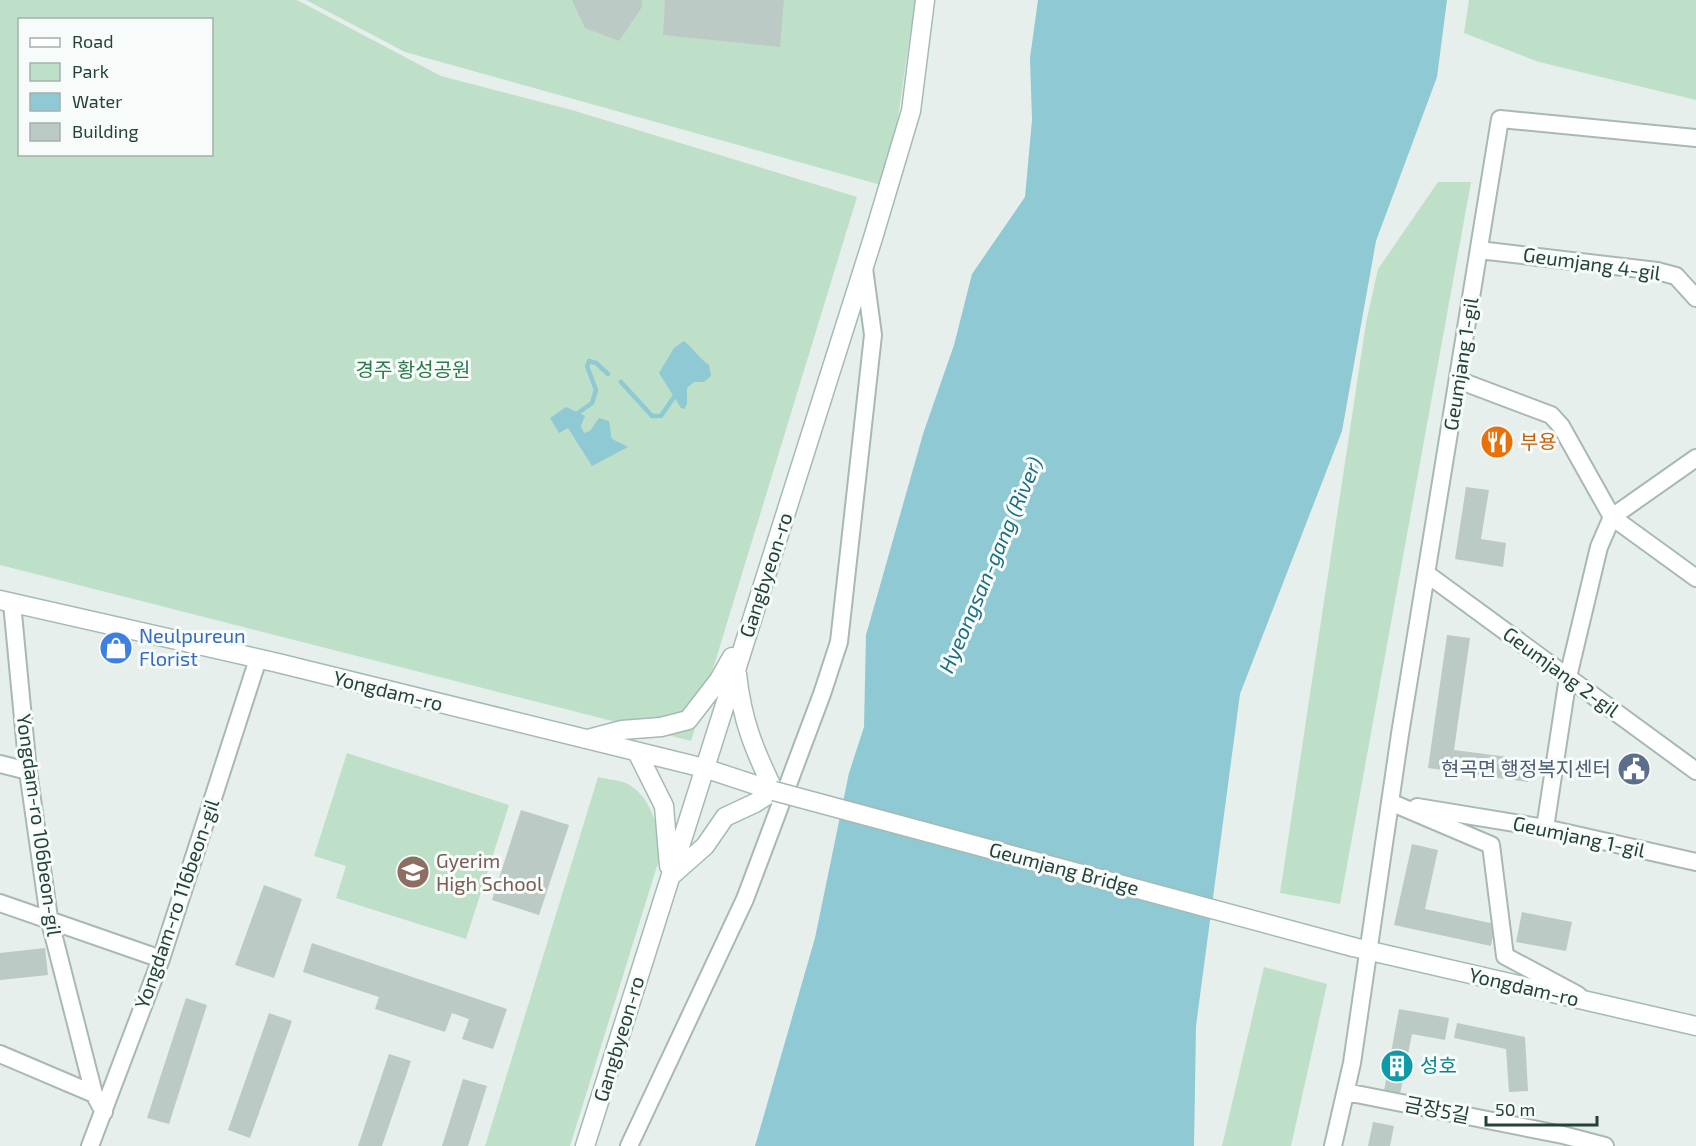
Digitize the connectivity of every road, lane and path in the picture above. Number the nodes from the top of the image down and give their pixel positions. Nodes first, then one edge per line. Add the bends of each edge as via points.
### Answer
1 (925, 0) edge
2 (1696, 138) edge
3 (1479, 250) junction
4 (864, 267) junction
5 (1696, 298) edge
6 (1458, 380) junction
7 (1696, 458) edge
8 (1612, 517) junction
9 (1427, 574) junction
10 (1696, 578) edge
11 (6, 601) edge
12 (750, 626) junction
13 (258, 659) junction
14 (737, 667) junction
15 (1568, 677) junction
16 (586, 739) junction
17 (637, 752) junction
18 (0, 764) edge
19 (704, 768) junction
20 (28, 771) junction
21 (1696, 771) edge
22 (774, 792) junction
23 (1390, 802) junction
24 (1545, 828) junction
25 (1696, 862) edge
26 (670, 877) junction
27 (0, 903) edge
28 (49, 918) junction
29 (1360, 949) junction
30 (161, 959) junction
31 (1590, 1002) junction
32 (1696, 1026) edge
33 (0, 1054) edge
34 (1346, 1092) junction
35 (94, 1094) junction
36 (104, 1112) junction
37 (1562, 1141) edge
38 (90, 1146) edge
39 (585, 1146) edge
40 (629, 1146) edge
41 (1334, 1146) edge
42 (1605, 1146) edge

1 - 4 main road, Gangbyeon-ro via 910,111
2 - 3 street, Geumjang 1-gil via 1500,119
3 - 5 street, Geumjang 4-gil via 1657,271 1676,276
3 - 6 street, Geumjang 1-gil
4 - 12 main road, Gangbyeon-ro
4 - 40 street via 873,335 839,642 745,899
6 - 8 street via 1551,415 1562,426
6 - 9 street, Geumjang 1-gil
7 - 8 street
8 - 10 street
8 - 15 street via 1599,547
9 - 15 street, Geumjang 2-gil
9 - 23 street, Geumjang 1-gil
11 - 13 main road, Yongdam-ro
11 - 20 street, Yongdam-ro 106beon-gil
12 - 14 main road, Gangbyeon-ro
12 - 16 main road via 718,680 688,720
13 - 16 main road, Yongdam-ro
13 - 30 street, Yongdam-ro 116beon-gil
14 - 19 main road, Gangbyeon-ro
14 - 22 main road via 741,706
15 - 21 street, Geumjang 2-gil
15 - 24 street
16 - 17 main road, Yongdam-ro
17 - 19 main road, Yongdam-ro
17 - 26 main road via 664,806
18 - 20 street
19 - 22 main road, Yongdam-ro
19 - 26 main road, Gangbyeon-ro
20 - 28 street, Yongdam-ro 106beon-gil
22 - 26 main road via 724,817 705,846
22 - 29 main road, Geumjang Bridge, bridge
23 - 24 street, Geumjang 1-gil
23 - 29 street, Geumjang 1-gil
23 - 31 street via 1491,845 1505,956
24 - 25 street, Geumjang 1-gil
26 - 39 main road, Gangbyeon-ro
27 - 28 street
28 - 30 street
28 - 35 street, Yongdam-ro 106beon-gil
29 - 31 main road, Yongdam-ro
29 - 34 street, Geumjang 1-gil via 1352,1064
30 - 36 street, Yongdam-ro 116beon-gil
31 - 32 main road, Yongdam-ro
33 - 35 street
34 - 37 street, 금장5길
34 - 41 street, Geumjang 1-gil
35 - 36 street, Yongdam-ro 106beon-gil
36 - 38 street, Yongdam-ro 116beon-gil
37 - 42 street, 금장5길

